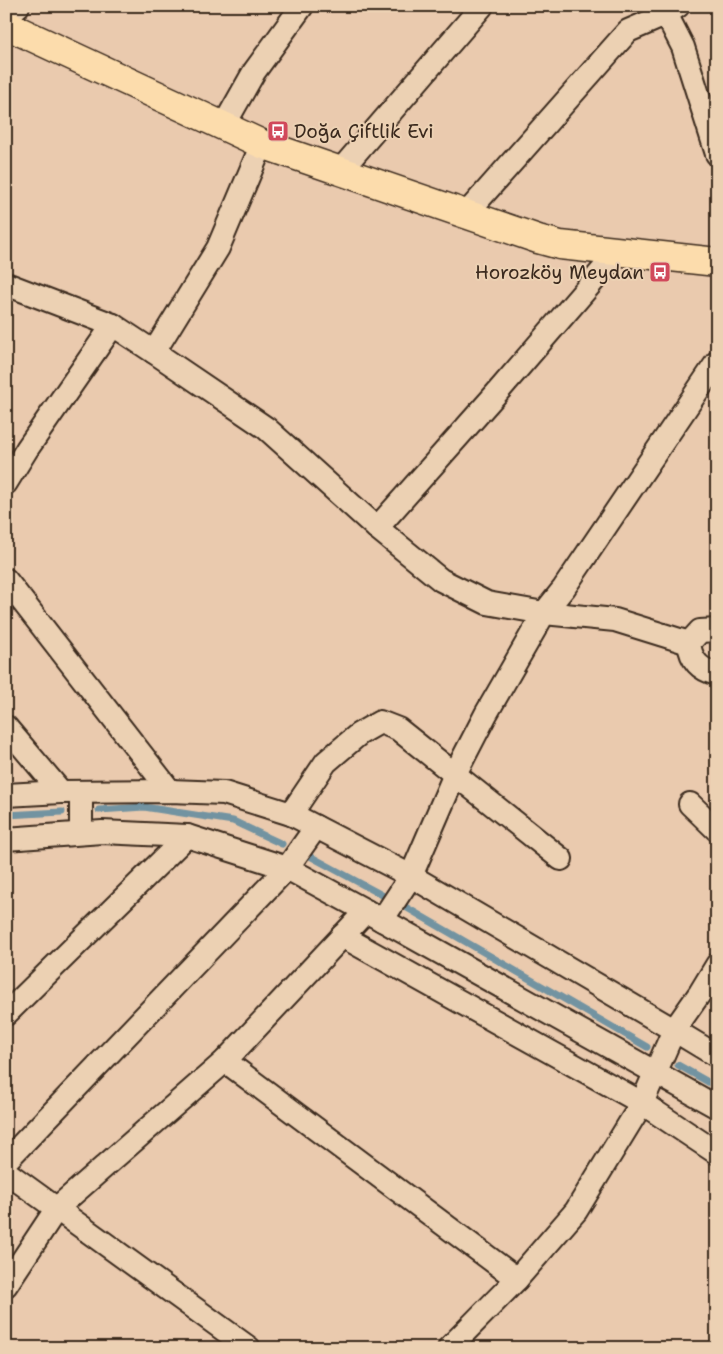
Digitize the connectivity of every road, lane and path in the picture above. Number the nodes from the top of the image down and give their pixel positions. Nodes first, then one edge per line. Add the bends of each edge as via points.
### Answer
1 (18, 6) edge
2 (302, 6) edge
3 (482, 6) edge
4 (668, 9) edge
5 (6, 17) edge
6 (6, 25) edge
7 (713, 117) edge
8 (223, 127) junction
9 (262, 144) junction
10 (717, 154) edge
11 (340, 171) junction
12 (466, 214) junction
13 (619, 251) junction
14 (717, 262) edge
15 (6, 284) edge
16 (114, 325) junction
17 (154, 352) junction
18 (717, 362) edge
19 (6, 483) edge
20 (377, 528) junction
21 (6, 580) edge
22 (544, 613) junction
23 (717, 630) edge
24 (689, 643) junction
25 (717, 674) edge
26 (6, 727) edge
27 (455, 774) junction
28 (170, 791) junction
29 (71, 792) junction
30 (6, 795) edge
31 (690, 804) dead end
32 (291, 814) junction
33 (316, 827) junction
34 (717, 830) edge
35 (81, 833) junction
36 (188, 836) junction
37 (6, 839) edge
38 (561, 859) dead end
39 (287, 868) junction
40 (411, 876) junction
41 (374, 915) junction
42 (342, 936) junction
43 (717, 964) edge
44 (709, 998) edge
45 (6, 1014) edge
46 (674, 1030) junction
47 (717, 1056) edge
48 (225, 1061) junction
49 (655, 1072) junction
50 (642, 1103) junction
51 (717, 1107) edge
52 (717, 1153) edge
53 (6, 1161) edge
54 (6, 1172) edge
55 (58, 1208) junction
56 (517, 1279) junction
57 (6, 1285) edge
58 (249, 1348) edge
59 (448, 1348) edge

1 - 5 street
2 - 8 street via 254,72
3 - 11 street
4 - 7 street
4 - 12 street via 628,31
6 - 8 main road
7 - 10 street
8 - 9 main road
9 - 11 main road
9 - 17 street via 218,248
11 - 12 main road
12 - 13 main road via 560,245
13 - 14 main road
13 - 20 street
15 - 16 street
16 - 17 street
16 - 19 street
17 - 20 street via 266,428
18 - 22 street
20 - 22 street via 441,580 487,604
21 - 28 street
22 - 24 street via 615,620
22 - 27 street
23 - 24 street via 700,631
24 - 25 street via 693,661 706,671
26 - 29 street
27 - 32 street via 398,729 380,722 359,734 326,762
27 - 38 street
27 - 40 street
28 - 29 street
28 - 32 street via 224,793
29 - 30 street
29 - 35 street
31 - 34 street
32 - 33 street
33 - 39 street
33 - 40 street
35 - 36 street
35 - 37 street
36 - 39 street
36 - 45 street
39 - 41 street
39 - 53 street
40 - 41 street
40 - 46 street
41 - 42 street
41 - 49 street
42 - 48 street
42 - 50 street
43 - 44 street
44 - 46 street
46 - 47 street
46 - 49 street
48 - 55 street
48 - 56 street
49 - 50 street
49 - 51 street
50 - 52 street
50 - 56 street via 576,1211
54 - 55 street
55 - 57 street
55 - 58 street
56 - 59 street

